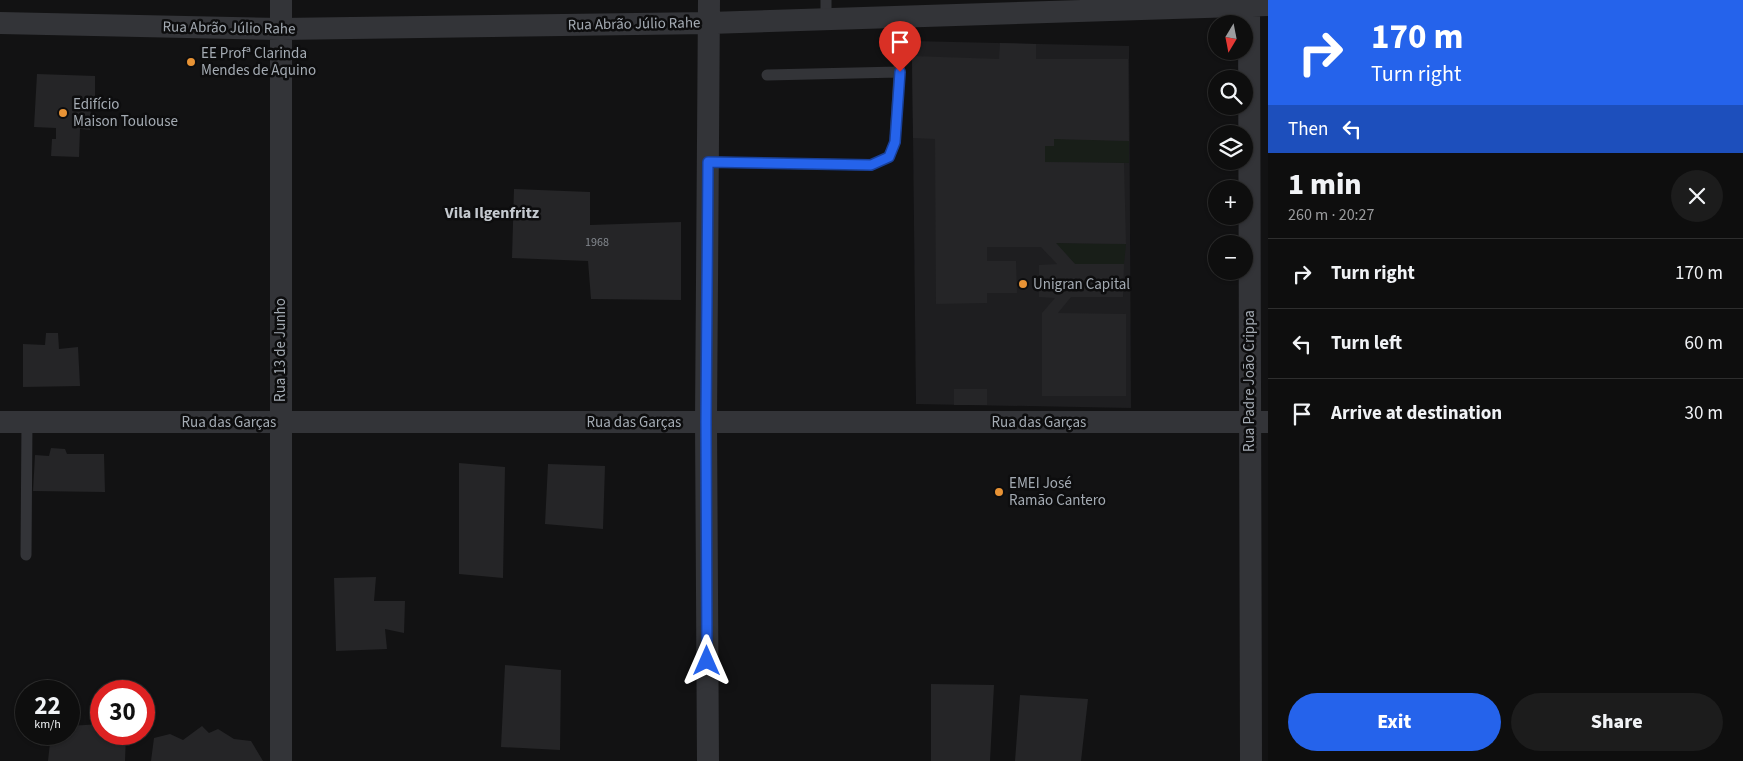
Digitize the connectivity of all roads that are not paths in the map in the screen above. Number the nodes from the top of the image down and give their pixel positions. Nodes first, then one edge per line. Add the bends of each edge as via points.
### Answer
1 (281, 0) edge
2 (708, 0) edge
3 (1147, 4) edge
4 (1255, 4) edge
5 (826, 10) edge
6 (901, 17) junction
7 (0, 23) edge
8 (709, 23) junction
9 (281, 29) junction
10 (900, 72) junction
11 (767, 75) dead end
12 (708, 162) junction
13 (0, 422) edge
14 (27, 422) junction
15 (280, 422) junction
16 (706, 422) junction
17 (1258, 422) edge
18 (26, 555) dead end
19 (280, 761) edge
20 (708, 761) edge
21 (1251, 761) edge

1 - 9 street, Rua 13 de Junho
2 - 8 street
3 - 4 street, Rua Abrão Júlio Rahe
3 - 6 street, Rua Abrão Júlio Rahe
4 - 17 street, Rua Padre João Crippa
5 - 6 street, Rua Abrão Júlio Rahe
5 - 8 street, Rua Abrão Júlio Rahe
6 - 10 lane
7 - 9 street, Rua Abrão Júlio Rahe
8 - 9 street, Rua Abrão Júlio Rahe
8 - 12 street
9 - 15 street, Rua 13 de Junho
10 - 11 lane
10 - 12 lane via 895,142 889,157 871,165
12 - 16 street
13 - 14 street, Rua das Garças
14 - 15 street, Rua das Garças
14 - 18 lane
15 - 16 street, Rua das Garças
15 - 19 street, Rua 13 de Junho
16 - 17 street, Rua das Garças
16 - 20 street
17 - 21 street, Rua Padre João Crippa

